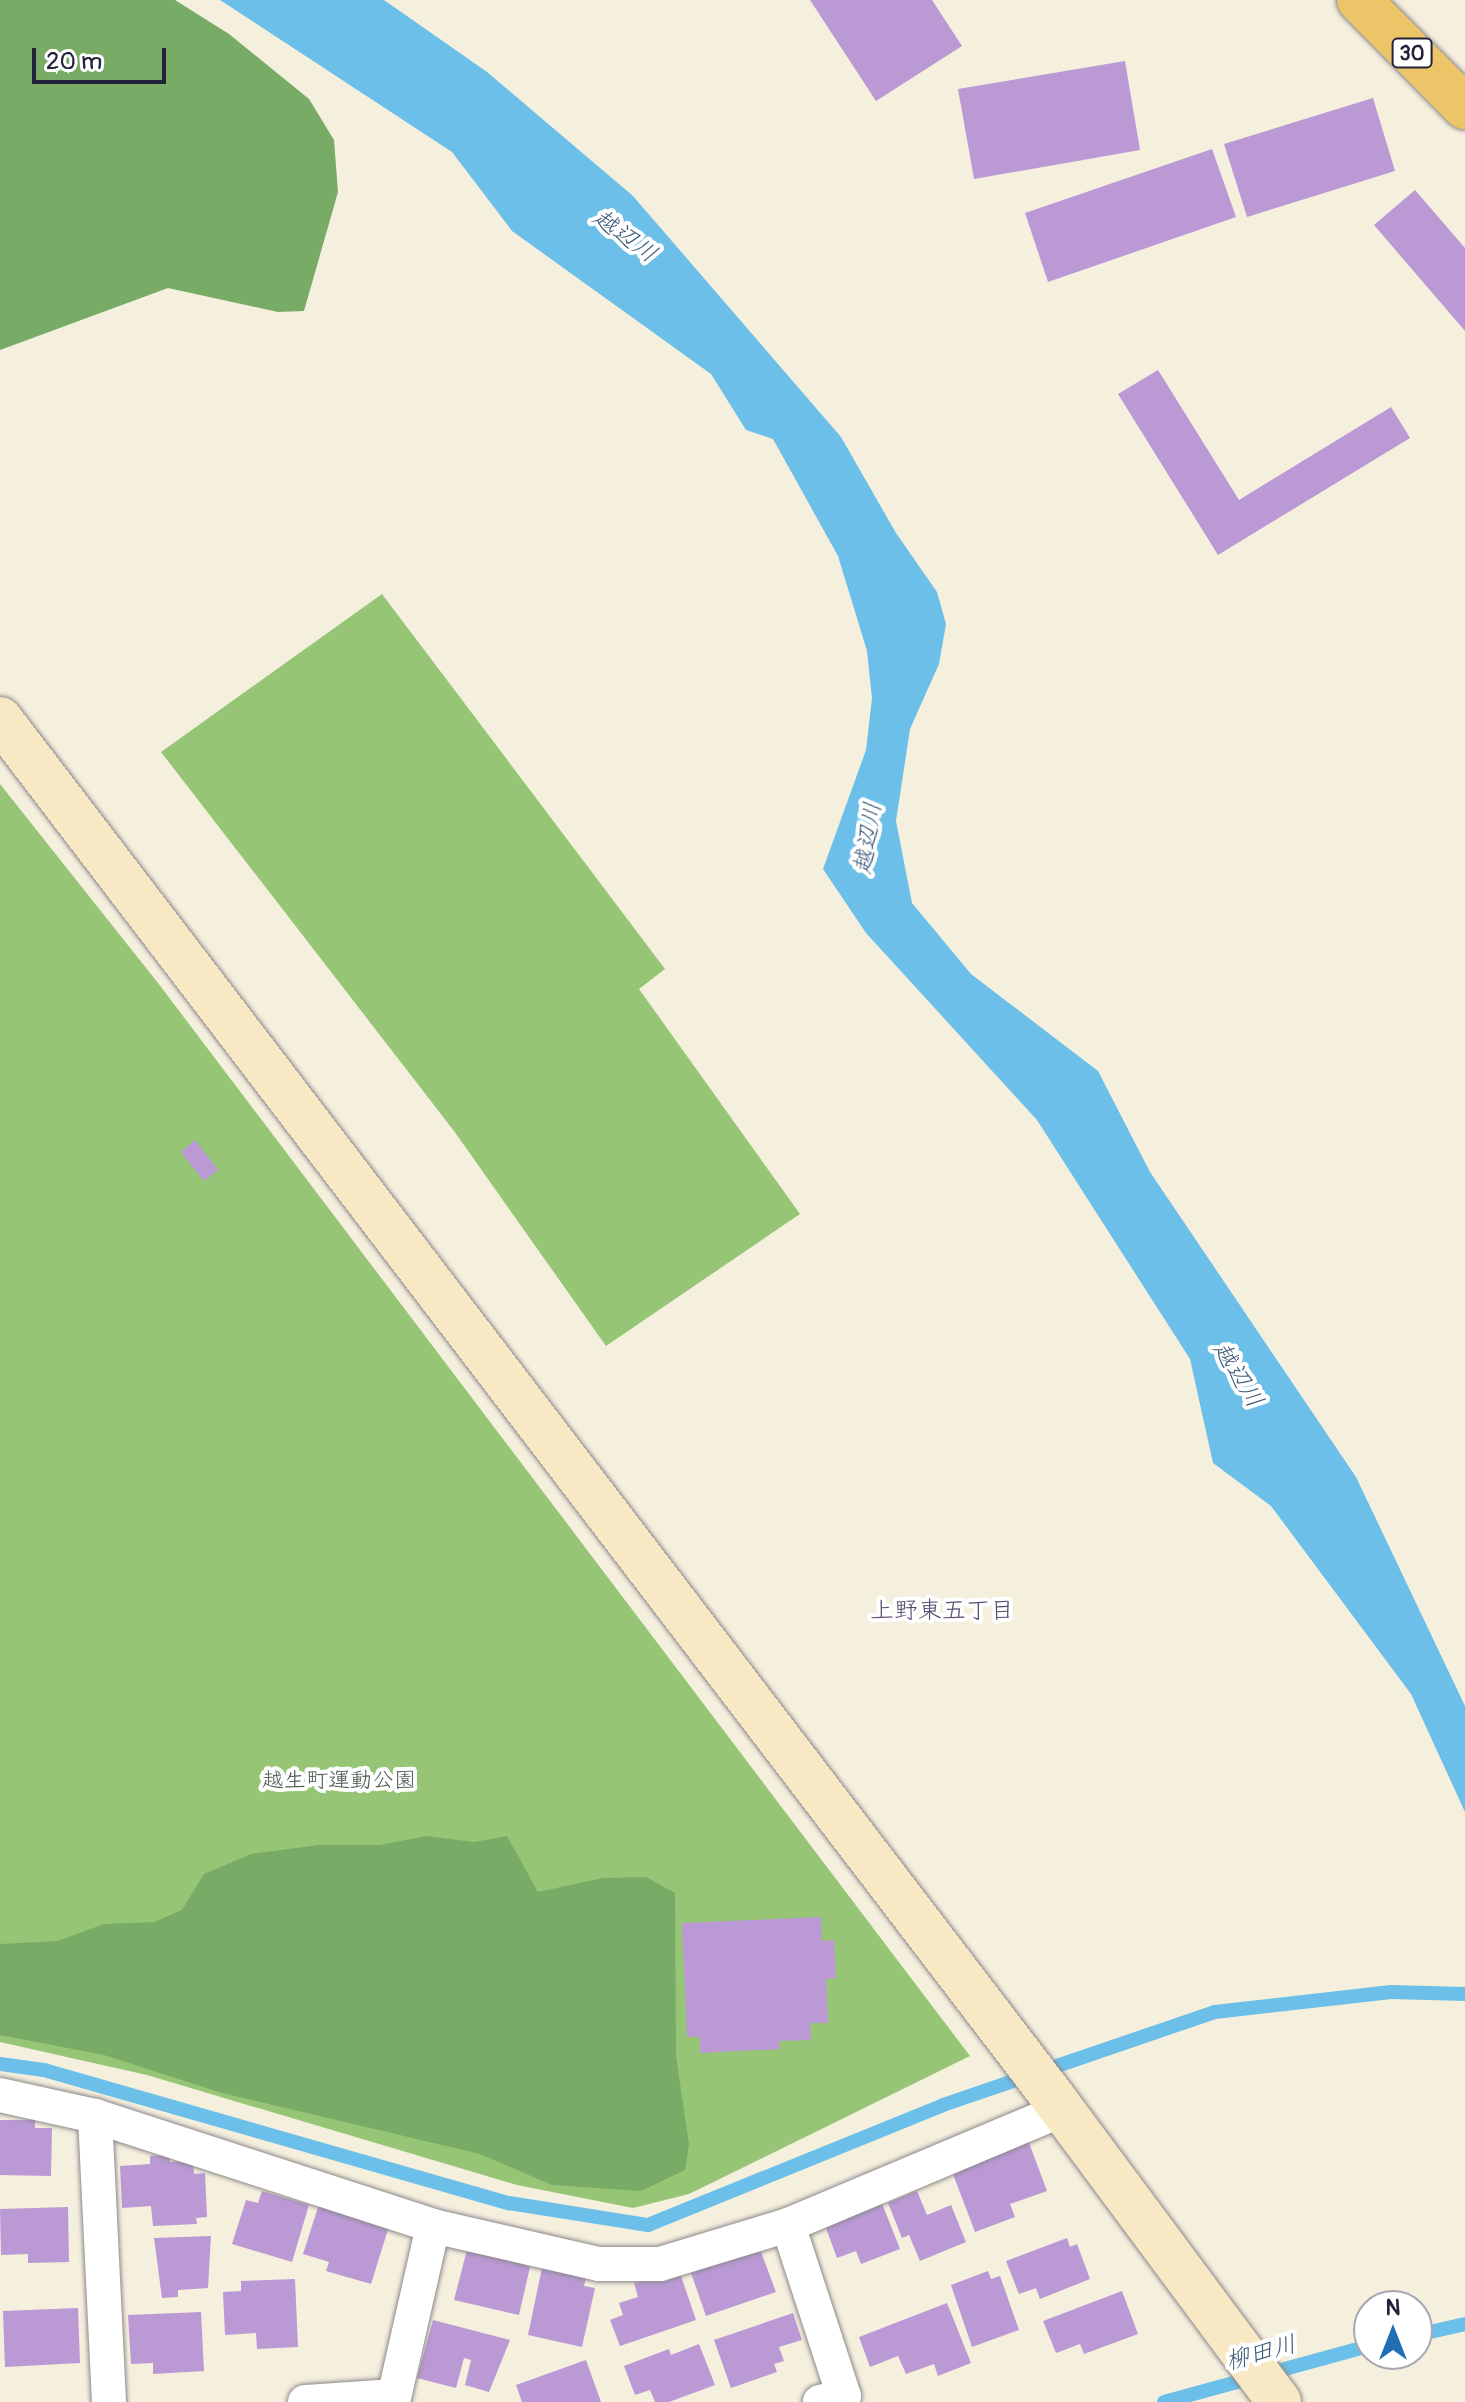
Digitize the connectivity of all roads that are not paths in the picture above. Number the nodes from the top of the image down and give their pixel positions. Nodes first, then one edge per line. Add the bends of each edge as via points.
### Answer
1 (1359, 0) edge
2 (1465, 107) edge
3 (0, 719) edge
4 (0, 2095) edge
5 (1059, 2105) junction
6 (95, 2116) junction
7 (788, 2225) junction
8 (433, 2226) junction
9 (393, 2399) edge
10 (109, 2402) edge
11 (305, 2402) edge
12 (820, 2402) edge
13 (1279, 2402) edge

1 - 2 main road, 30
3 - 5 street
4 - 6 street
5 - 7 street
5 - 13 street
6 - 8 street
6 - 10 street
7 - 8 street via 660,2264 599,2264
7 - 12 street via 844,2396
8 - 9 street
9 - 11 street

